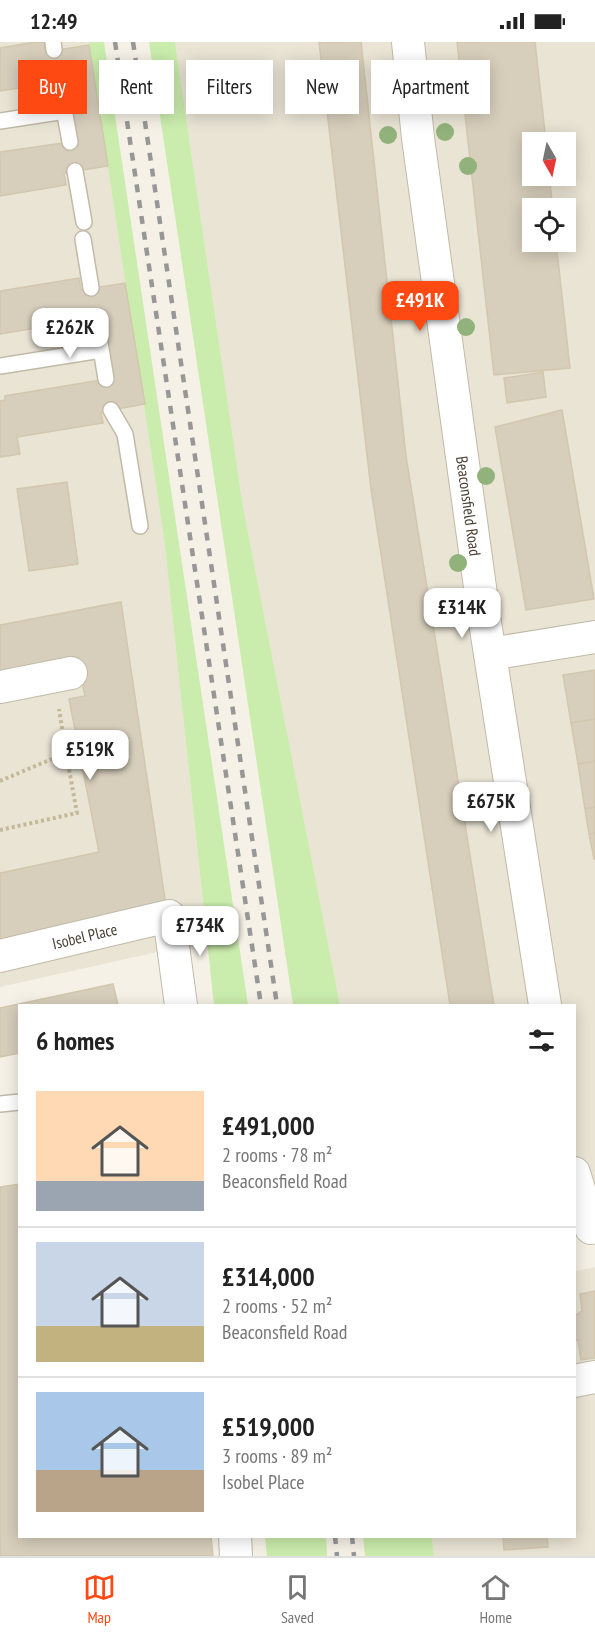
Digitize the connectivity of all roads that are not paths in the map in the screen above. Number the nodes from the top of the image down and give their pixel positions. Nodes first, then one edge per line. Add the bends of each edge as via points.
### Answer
1 (408, 42) edge
2 (46, 114) edge
3 (65, 114) edge
4 (0, 121) edge
5 (70, 142) dead end
6 (75, 171) dead end
7 (84, 222) dead end
8 (82, 239) dead end
9 (91, 288) dead end
10 (96, 318) dead end
11 (101, 350) junction
12 (0, 366) edge
13 (106, 379) dead end
14 (111, 410) dead end
15 (140, 526) dead end
16 (595, 637) edge
17 (490, 654) junction
18 (62, 675) road end
19 (0, 687) edge
20 (0, 956) edge
21 (181, 1004) edge
22 (545, 1004) edge
23 (18, 1102) edge
24 (0, 1104) edge
25 (576, 1182) edge
26 (587, 1229) edge
27 (595, 1377) edge
28 (576, 1381) edge
29 (235, 1538) edge
30 (236, 1556) edge

1 - 17 street, Beaconsfield Road
2 - 4 lane
3 - 5 lane
6 - 7 lane
8 - 9 lane
10 - 11 lane
11 - 12 lane
11 - 13 lane
14 - 15 lane via 125,434
16 - 17 street
17 - 22 street, Beaconsfield Road
18 - 19 street
20 - 21 street, Isobel Place via 169,916
23 - 24 lane
25 - 26 street
27 - 28 street
29 - 30 street

